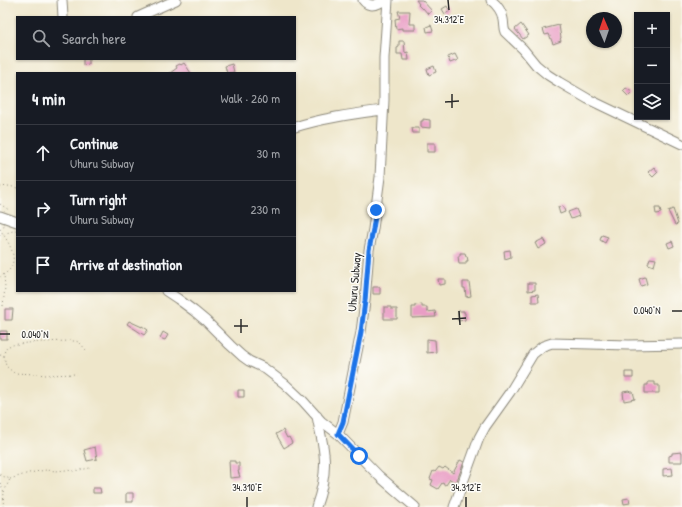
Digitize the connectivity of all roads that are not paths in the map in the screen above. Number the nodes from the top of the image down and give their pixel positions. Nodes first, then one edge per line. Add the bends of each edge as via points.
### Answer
1 (62, 0) edge
2 (176, 0) edge
3 (363, 0) edge
4 (384, 0) edge
5 (388, 0) edge
6 (491, 0) edge
7 (63, 16) edge
8 (140, 16) edge
9 (383, 110) junction
10 (296, 127) edge
11 (682, 144) edge
12 (0, 216) edge
13 (16, 222) edge
14 (168, 292) edge
15 (682, 344) edge
16 (317, 416) junction
17 (338, 434) junction
18 (316, 507) edge
19 (415, 507) edge
20 (454, 507) edge

1 - 7 street
2 - 8 street
3 - 4 street via 371,5
5 - 9 street, Uhuru Subway
6 - 11 street via 502,13 505,32 548,75 588,99
9 - 10 street
9 - 17 street, Uhuru Subway via 380,177 369,250 361,332 343,422
12 - 13 street
14 - 16 street via 206,321 242,356 277,377
15 - 20 street via 552,343 540,347 530,358 479,438
16 - 17 street
16 - 18 street via 324,448 324,462
17 - 19 street via 379,476

